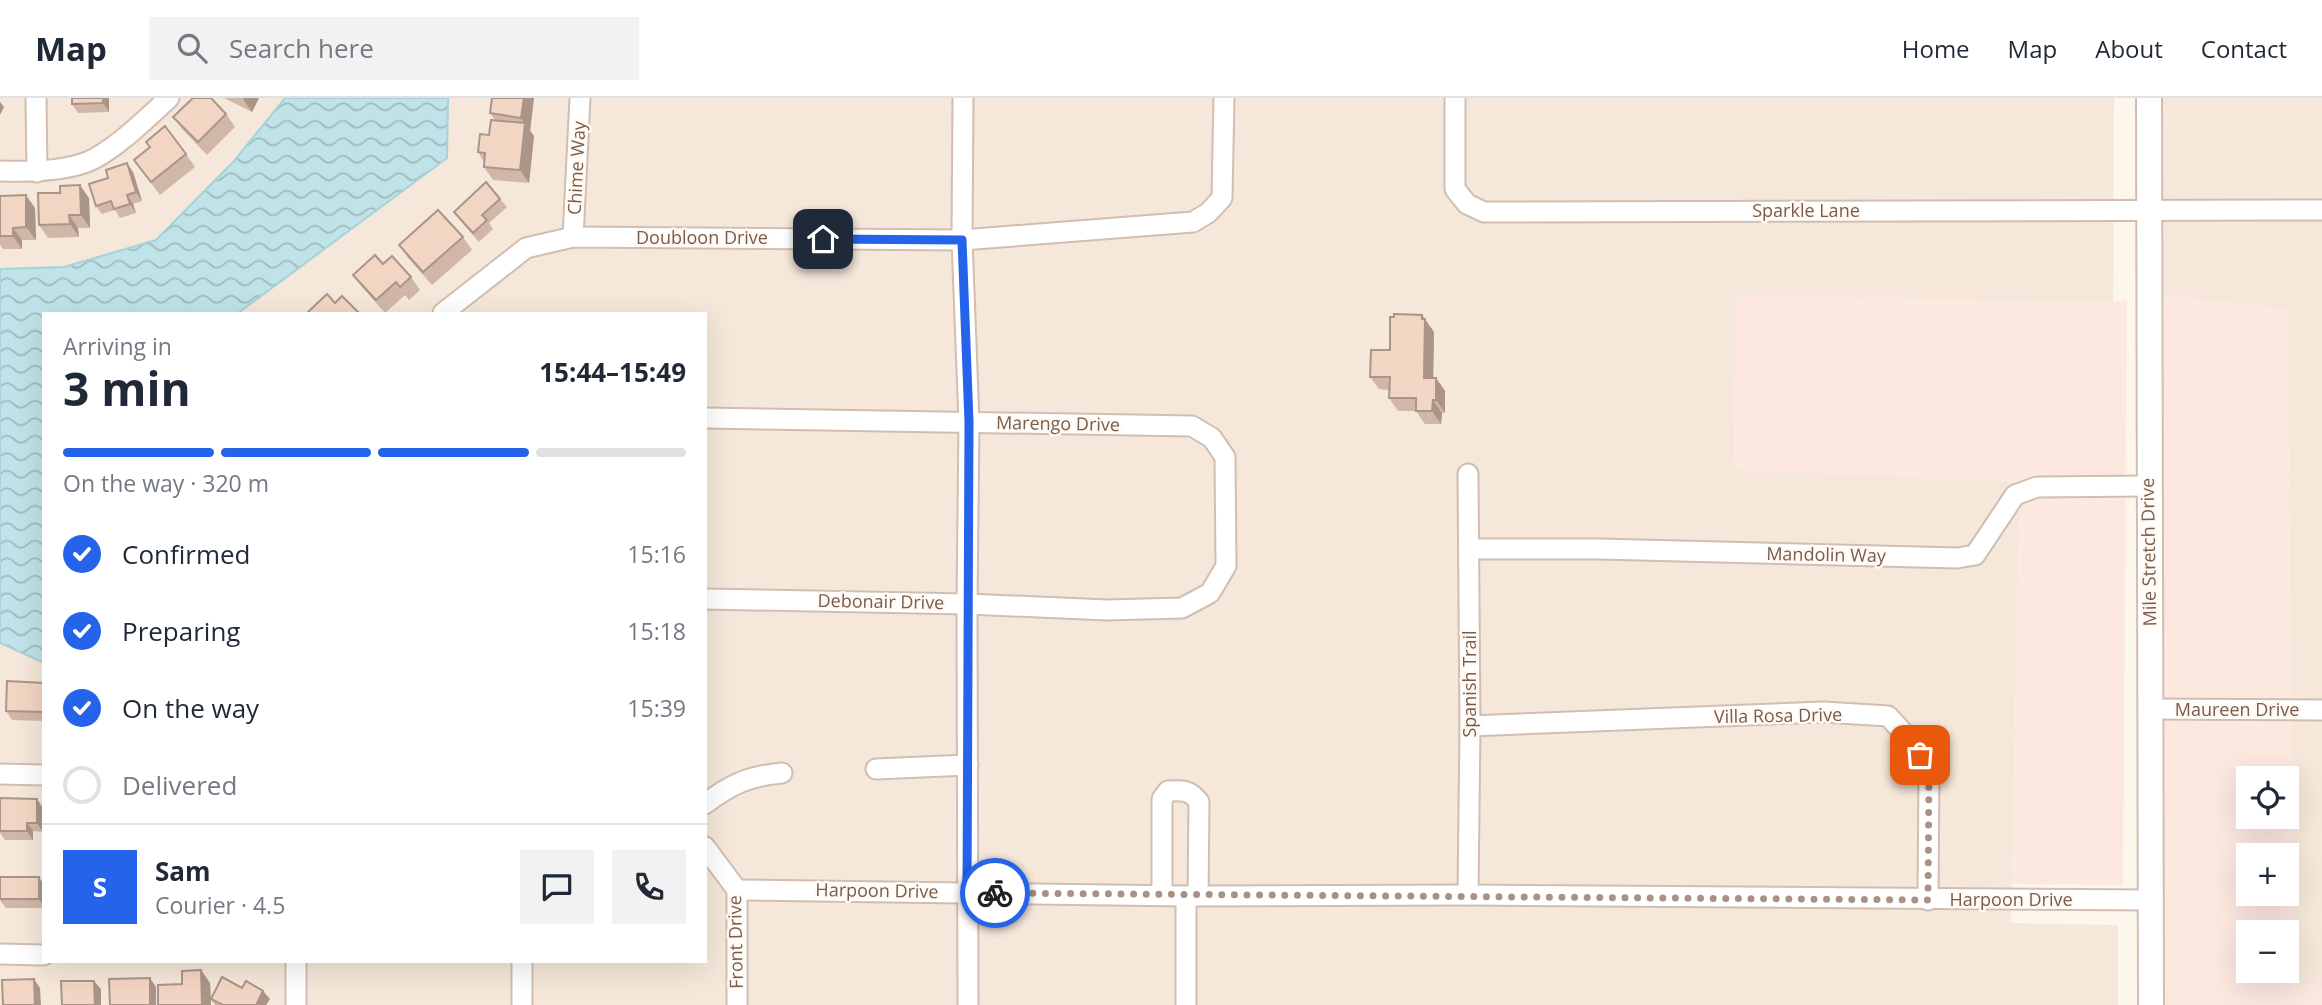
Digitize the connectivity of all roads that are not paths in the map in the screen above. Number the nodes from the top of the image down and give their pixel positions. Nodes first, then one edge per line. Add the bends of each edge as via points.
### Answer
1 (36, 98) edge
2 (169, 98) edge
3 (580, 98) edge
4 (963, 98) edge
5 (1224, 98) edge
6 (1455, 98) edge
7 (2149, 98) edge
8 (0, 171) edge
9 (37, 172) junction
10 (2148, 210) junction
11 (2322, 210) edge
12 (573, 237) junction
13 (962, 240) junction
14 (444, 312) edge
15 (707, 418) edge
16 (969, 422) junction
17 (1468, 474) dead end
18 (2148, 486) junction
19 (1470, 549) junction
20 (707, 600) edge
21 (967, 604) junction
22 (1182, 608) joint
23 (2151, 709) junction
24 (2322, 710) edge
25 (1471, 726) junction
26 (968, 765) junction
27 (876, 769) dead end
28 (782, 773) dead end
29 (0, 774) edge
30 (42, 775) edge
31 (707, 802) edge
32 (707, 850) edge
33 (737, 890) junction
34 (967, 892) junction
35 (1468, 894) junction
36 (1162, 895) junction
37 (1192, 895) junction
38 (1928, 900) junction
39 (2151, 900) junction
40 (0, 954) edge
41 (42, 955) edge
42 (296, 963) edge
43 (522, 963) edge
44 (296, 1005) edge
45 (522, 1005) edge
46 (737, 1005) edge
47 (968, 1005) edge
48 (1186, 1005) edge
49 (2151, 1005) edge

1 - 9 street
2 - 9 street via 88,162
3 - 12 street, Chime Way
4 - 13 street
5 - 13 street, Doubloon Drive via 1222,198 1193,222
6 - 10 street, Sparkle Lane via 1455,189 1467,204 1484,212
7 - 10 street, Mile Stretch Drive
8 - 9 street
10 - 11 street, Sparkle Lane
10 - 18 street, Mile Stretch Drive
12 - 13 street, Doubloon Drive
12 - 14 street, Doubloon Drive via 526,248
13 - 16 street
15 - 16 street, Marengo Drive
16 - 21 street
16 - 22 street, Marengo Drive via 1192,426 1212,438 1225,457 1226,566 1210,593
17 - 19 street, Spanish Trail
18 - 19 street, Mandolin Way via 2036,487 2015,495 1975,555 1958,558
18 - 23 street, Mile Stretch Drive
19 - 25 street, Spanish Trail
20 - 21 street, Debonair Drive
21 - 22 street, Debonair Drive
21 - 26 street
23 - 24 street, Maureen Drive
23 - 39 street, Mile Stretch Drive
25 - 35 street, Spanish Trail
25 - 38 street, Villa Rosa Drive via 1824,712 1888,716 1929,769
26 - 27 street
26 - 34 street
28 - 31 street via 728,786
29 - 30 street
32 - 33 street, Front Drive
33 - 34 street, Harpoon Drive
33 - 46 street, Front Drive
34 - 36 street, Harpoon Drive
34 - 47 street
35 - 37 street, Harpoon Drive
35 - 38 street, Harpoon Drive
36 - 37 street, Harpoon Drive
36 - 37 street via 1162,799 1168,791 1182,790 1199,802
37 - 48 street
38 - 39 street, Harpoon Drive
39 - 49 street, Mile Stretch Drive
40 - 41 street
42 - 44 street
43 - 45 street

